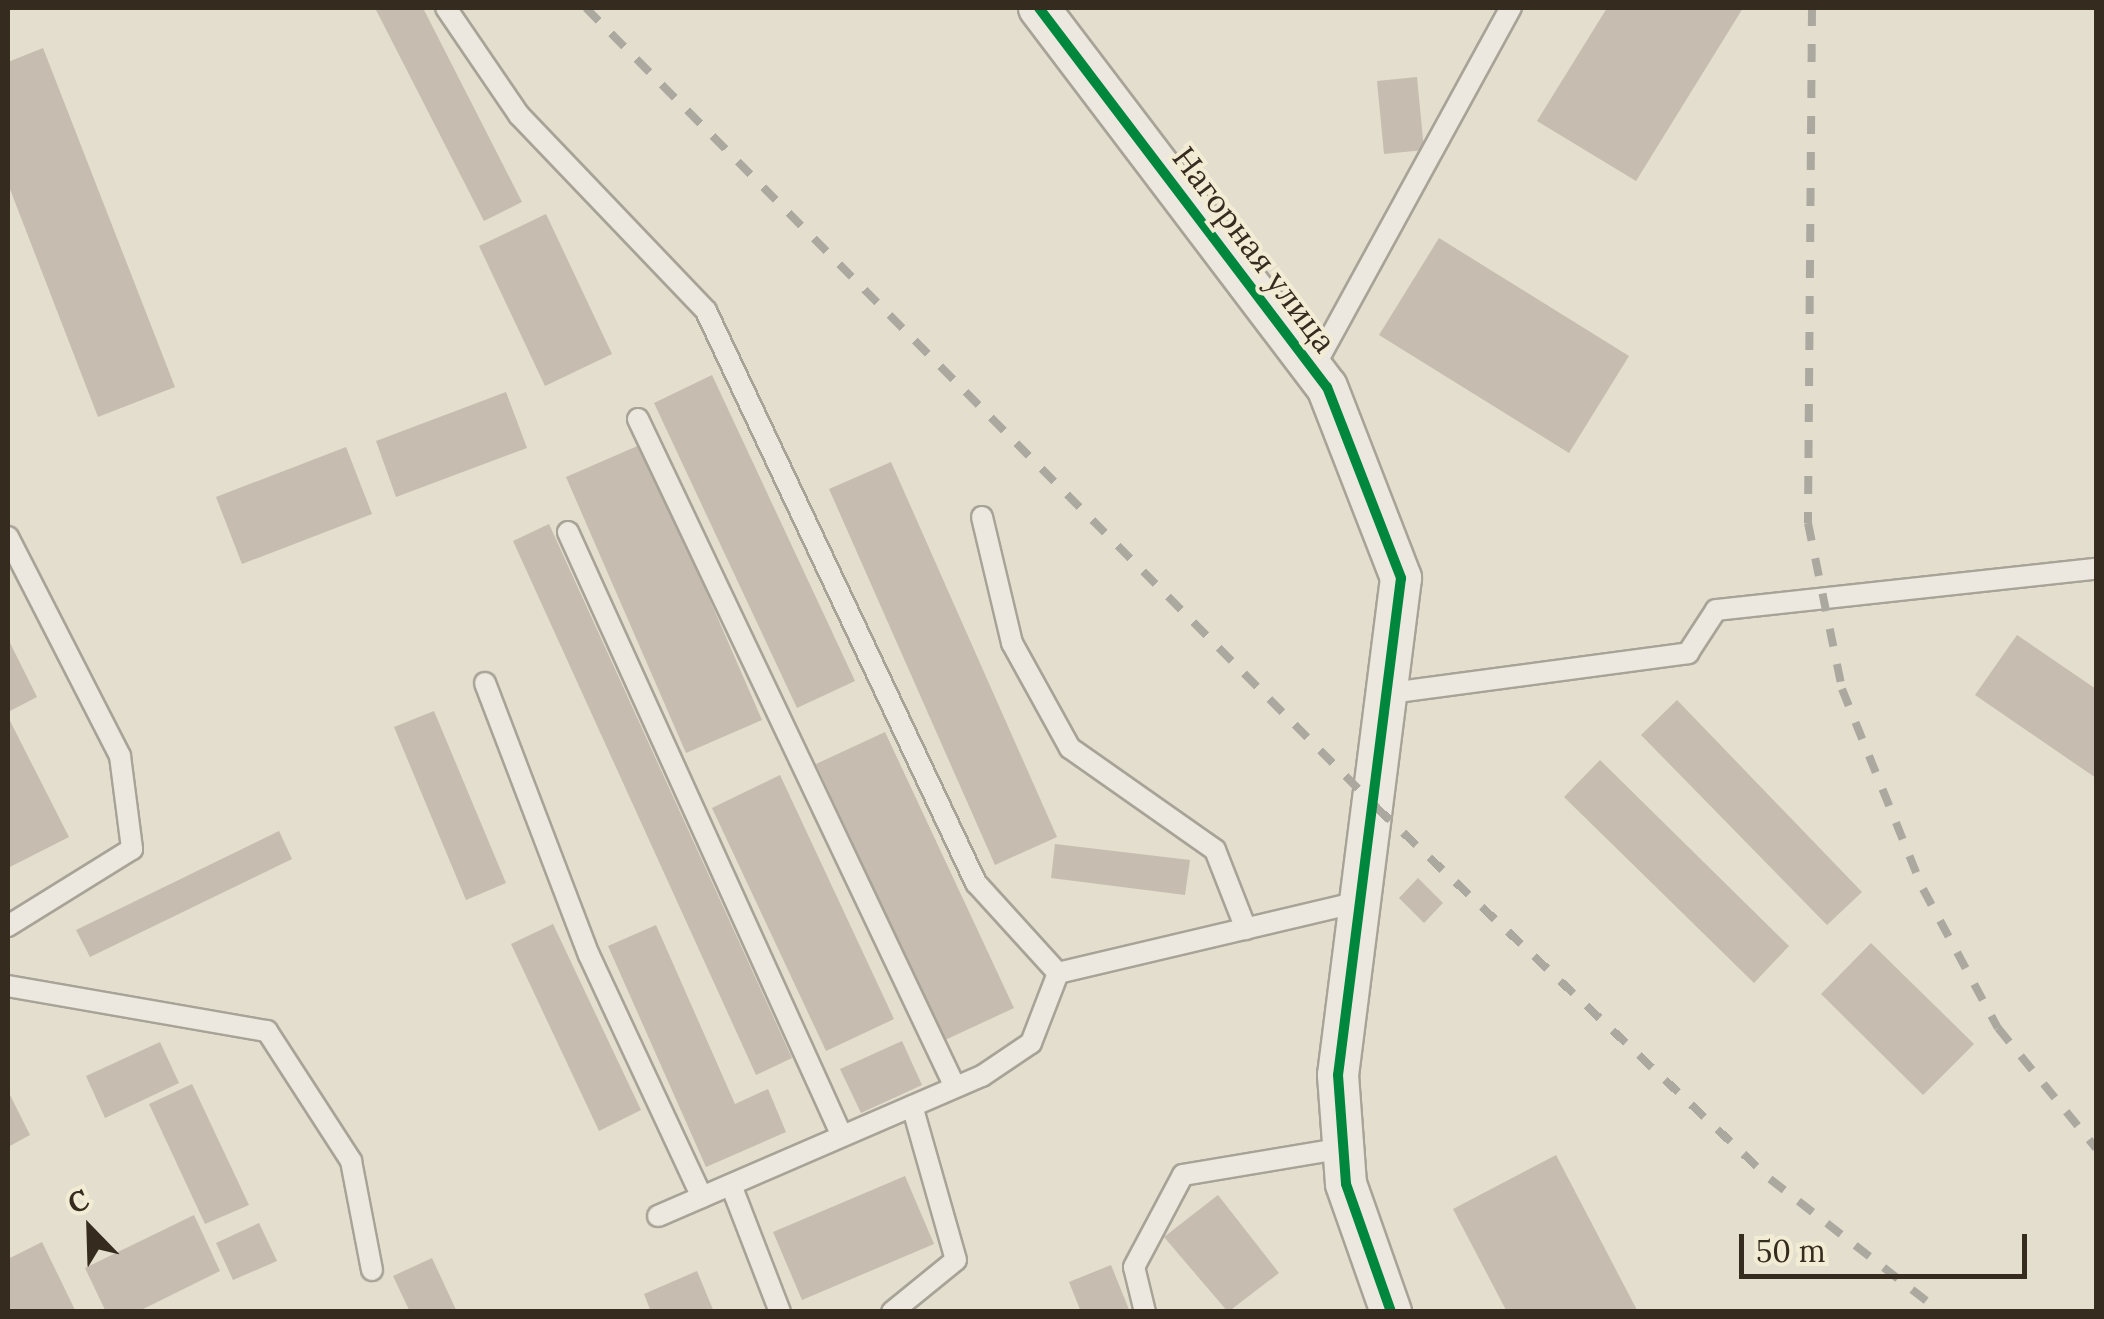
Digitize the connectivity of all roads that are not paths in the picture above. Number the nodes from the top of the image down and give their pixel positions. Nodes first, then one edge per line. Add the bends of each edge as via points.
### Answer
1 (446, 8) edge
2 (1040, 8) edge
3 (1511, 8) edge
4 (1312, 369) junction
5 (638, 419) dead end
6 (982, 517) dead end
7 (568, 532) dead end
8 (8, 537) edge
9 (2096, 569) edge
10 (486, 682) dead end
11 (1390, 693) junction
12 (1364, 900) junction
13 (8, 926) edge
14 (1246, 929) junction
15 (1058, 972) junction
16 (8, 986) edge
17 (955, 1087) junction
18 (912, 1106) junction
19 (842, 1136) junction
20 (1344, 1148) junction
21 (730, 1185) junction
22 (702, 1197) junction
23 (658, 1216) dead end
24 (372, 1270) dead end
25 (780, 1312) edge
26 (892, 1312) edge
27 (1146, 1312) edge
28 (1391, 1312) edge

1 - 15 lane via 519,116 706,310 976,882
2 - 4 street, Нагорная улица
3 - 4 lane
4 - 11 street, Нагорная улица via 1401,578
5 - 17 lane
6 - 14 lane via 1012,643 1070,748 1215,850
7 - 19 lane
8 - 13 lane via 120,756 132,849
9 - 11 lane via 1716,610 1688,653
10 - 22 lane via 589,955
11 - 12 street, Нагорная улица
12 - 14 lane
12 - 20 street, Нагорная улица via 1338,1075
14 - 15 lane
15 - 17 lane via 1031,1043
16 - 24 lane via 267,1031 351,1161
17 - 18 lane
18 - 19 lane
18 - 26 lane via 956,1260
19 - 21 lane
20 - 27 lane via 1183,1175 1134,1267
20 - 28 street, Нагорная улица via 1346,1184
21 - 22 lane
21 - 25 lane
22 - 23 lane

